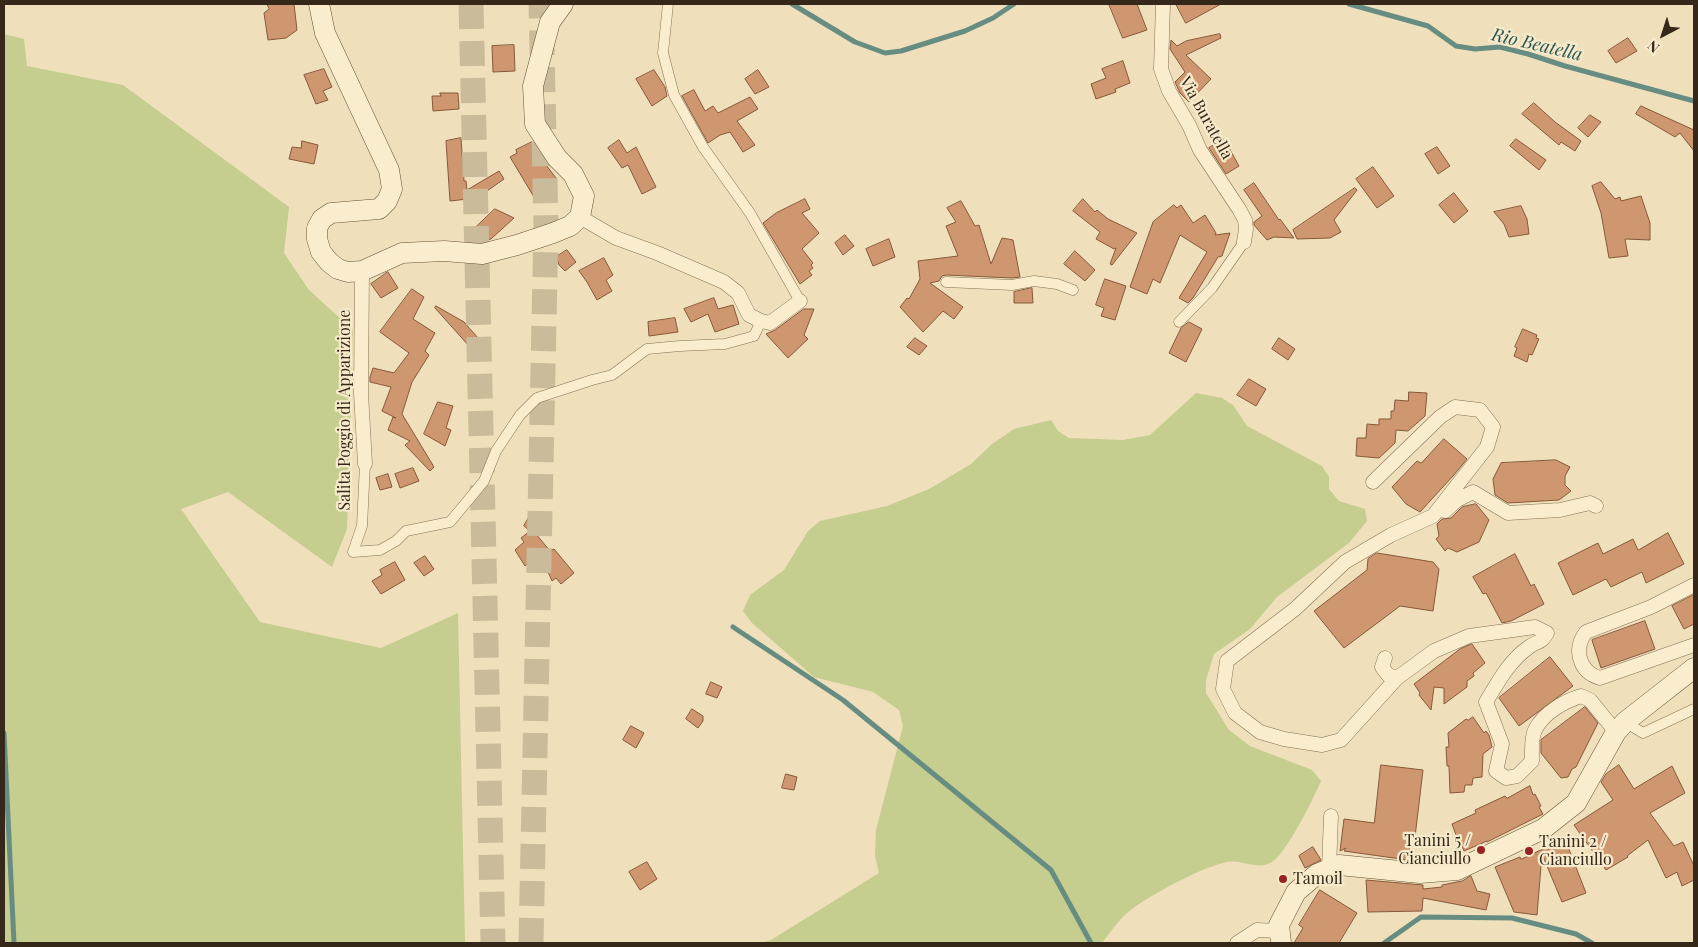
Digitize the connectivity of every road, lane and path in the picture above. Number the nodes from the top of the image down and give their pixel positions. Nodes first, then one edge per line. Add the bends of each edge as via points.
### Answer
1 (319, 4) edge
2 (563, 4) edge
3 (668, 4) edge
4 (1163, 4) edge
5 (580, 217) junction
6 (1244, 242) joint
7 (362, 271) junction
8 (946, 282) dead end
9 (1073, 290) dead end
10 (800, 301) joint
11 (761, 321) junction
12 (1179, 322) dead end
13 (366, 464) joint
14 (1373, 482) dead end
15 (1596, 506) dead end
16 (1391, 535) junction
17 (1694, 585) edge
18 (1694, 645) edge
19 (1384, 658) dead end
20 (1694, 668) edge
21 (1397, 678) junction
22 (1694, 709) edge
23 (1621, 727) junction
24 (1331, 816) dead end
25 (1329, 870) junction
26 (1281, 937) edge
27 (1237, 943) edge

1 - 7 main road via 325,33 389,170 392,189 379,209 331,213 317,228 321,252 329,262 348,272
2 - 5 main road via 550,22 533,86 535,124 557,158 573,174 584,196
3 - 10 street via 663,53 674,95 703,147 750,214
4 - 6 street, Via Buratella via 1161,69 1200,150 1242,215 1246,229
5 - 7 main road via 561,230 482,254 402,252
5 - 11 street via 616,238 724,282 738,293 749,315
6 - 12 street via 1212,288
7 - 13 street, Salita Poggio di Apparizione via 361,394
8 - 9 street via 1012,285 1034,281
10 - 11 street via 770,323
11 - 13 street, Salita Poggio di Apparizione via 754,336 725,344 648,350 612,375 537,398 520,415 496,452 484,481 450,522 406,531 380,550 353,552 362,526
14 - 16 street via 1440,417 1455,407 1480,410 1493,427 1487,447 1433,516
15 - 16 street via 1590,503 1560,510 1508,513 1473,492 1457,500 1427,528
16 - 21 street via 1345,562 1295,609 1227,661 1223,689 1235,713 1260,732 1322,746 1341,740
17 - 18 street via 1651,607 1586,632 1579,640 1578,652 1582,665 1592,676 1600,678
19 - 21 street via 1382,667 1388,675
20 - 23 main road
21 - 23 street via 1434,651 1469,636 1535,627 1547,633 1543,640 1529,647 1503,673 1486,702 1502,744 1496,771 1506,778 1517,776 1532,761 1534,731 1543,719 1574,698 1581,696 1590,700
22 - 23 street via 1643,733
23 - 25 main road via 1576,803 1543,828 1457,870 1420,873 1339,865
24 - 25 street
25 - 26 main road via 1317,874 1296,892 1280,925
26 - 27 street via 1257,930

